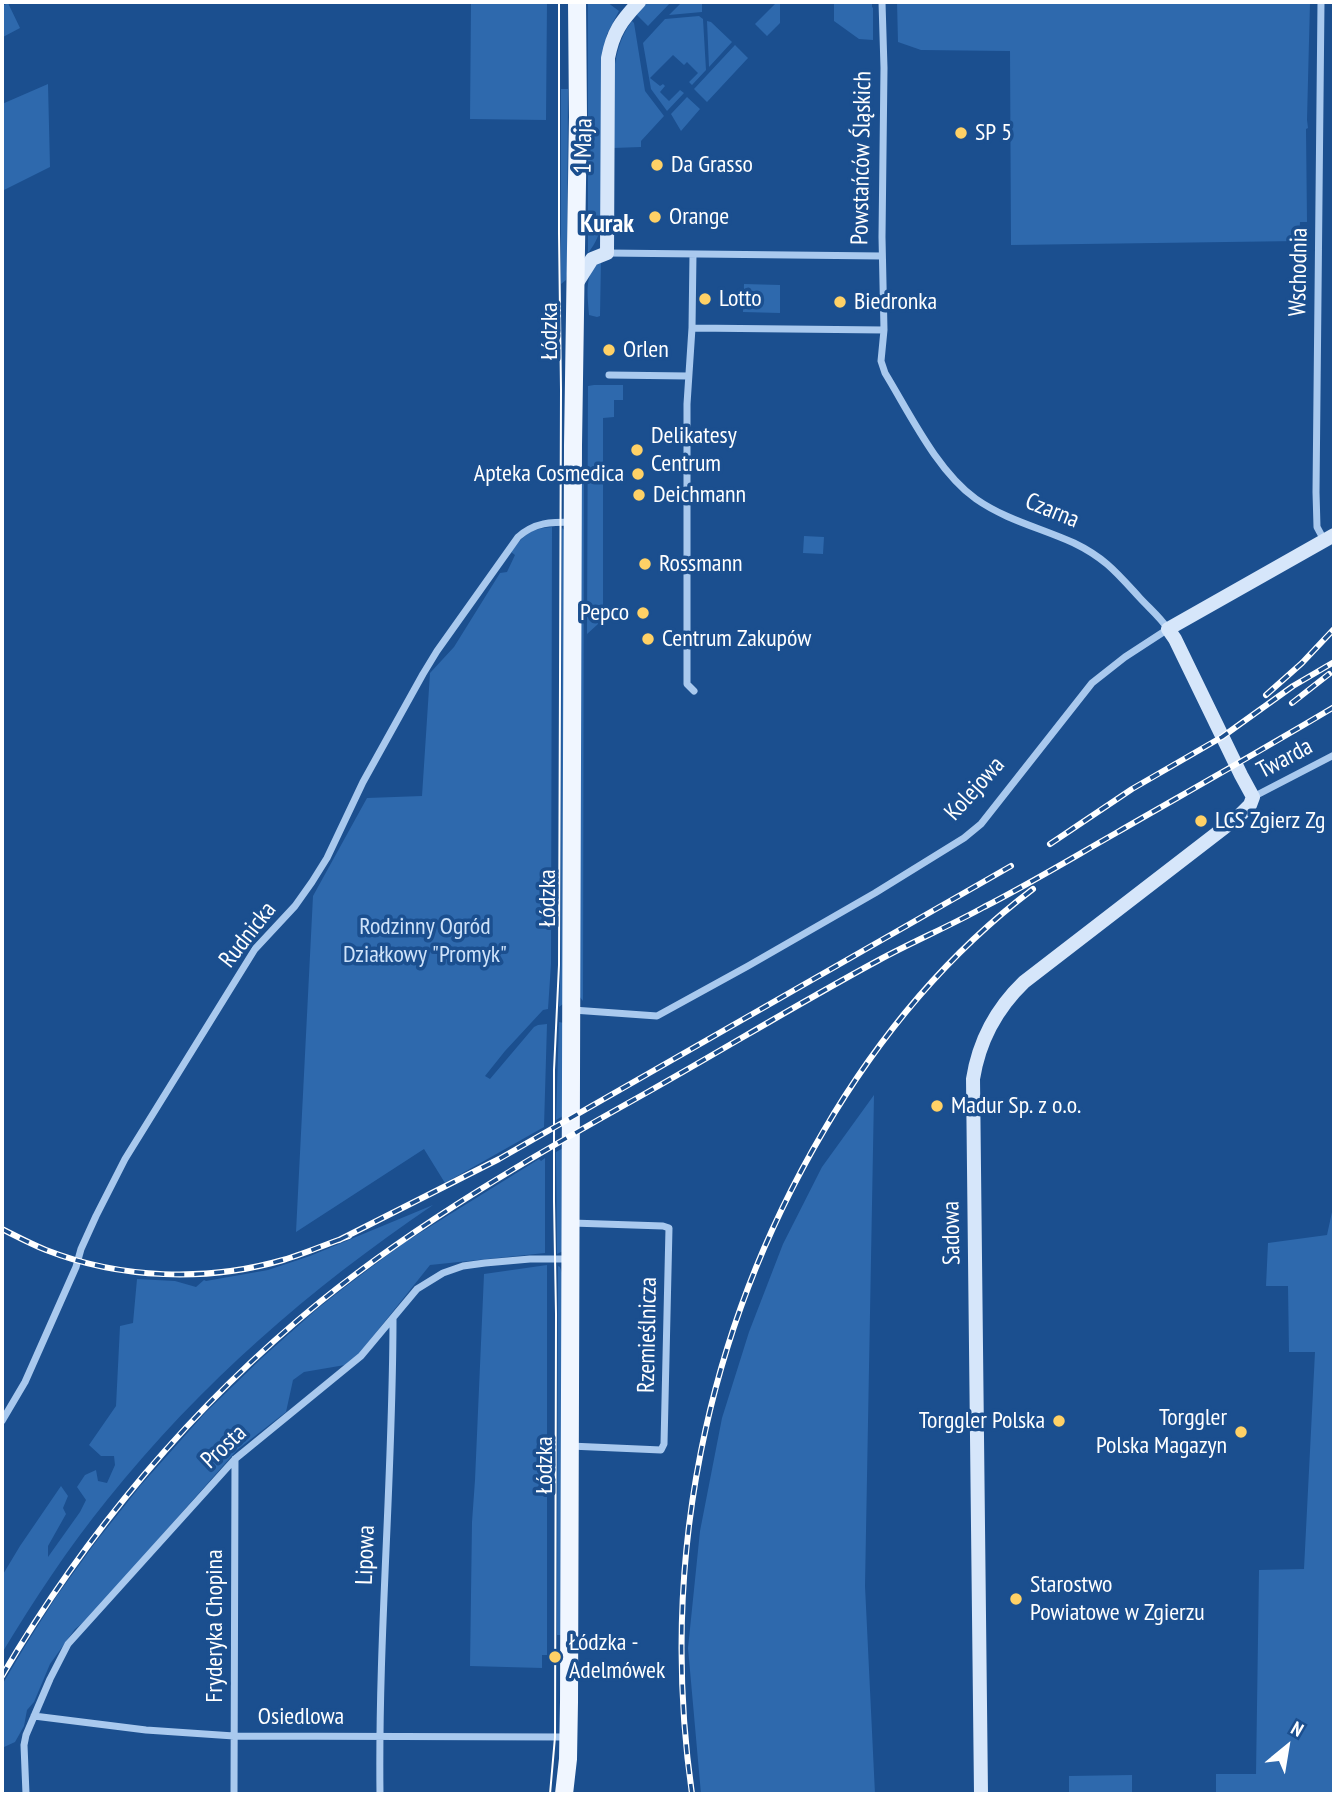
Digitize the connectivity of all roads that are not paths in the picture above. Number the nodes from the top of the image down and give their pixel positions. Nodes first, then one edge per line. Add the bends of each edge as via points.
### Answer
1 (577, 2) edge
2 (639, 2) edge
3 (882, 2) edge
4 (1321, 2) edge
5 (607, 253) junction
6 (693, 254) junction
7 (882, 256) junction
8 (575, 286) junction
9 (692, 328) junction
10 (884, 330) junction
11 (609, 375) dead end
12 (688, 376) junction
13 (573, 522) junction
14 (1329, 538) edge
15 (1168, 629) junction
16 (694, 691) dead end
17 (1334, 755) edge
18 (1253, 797) junction
19 (572, 1010) junction
20 (571, 1223) junction
21 (571, 1259) junction
22 (393, 1317) junction
23 (2, 1420) edge
24 (570, 1446) junction
25 (235, 1459) junction
26 (34, 1716) junction
27 (234, 1735) junction
28 (381, 1736) junction
29 (569, 1737) junction
30 (26, 1794) edge
31 (234, 1794) edge
32 (380, 1794) edge
33 (564, 1794) edge
34 (981, 1794) edge

1 - 8 main road, Łódzka
2 - 5 street, 1 Maja via 615,31 608,58
3 - 7 street, Powstańców Śląskich
4 - 14 street, Wschodnia via 1316,492 1317,527
5 - 6 street, Powstańców Śląskich
5 - 8 street via 592,259
6 - 7 street, Powstańców Śląskich
6 - 9 street
7 - 10 street, Czarna
8 - 13 main road, Łódzka
9 - 10 street
9 - 12 street
10 - 15 street, Czarna via 881,361 885,373 939,461 961,487 1007,517 1100,557
11 - 12 street
12 - 16 street via 687,684
13 - 19 main road, Łódzka
13 - 23 street, Rudnicka via 540,523 525,530 437,651 312,883 256,949 125,1159 25,1382
14 - 15 street, Kolejowa
15 - 18 street, Czarna
15 - 19 street, Kolejowa via 1092,683 981,824 964,838 657,1016
17 - 18 street, Twarda
18 - 34 street, Sadowa via 1238,817 1013,992 994,1017 977,1057 973,1079
19 - 20 main road, Łódzka
20 - 21 main road, Łódzka
20 - 24 street, Rzemieślnicza via 669,1228 664,1444 661,1450
21 - 22 street, Prosta via 453,1269 417,1289
21 - 24 main road, Łódzka
22 - 25 street, Prosta via 361,1356
22 - 28 street, Lipowa
24 - 29 main road, Łódzka
25 - 26 street, Prosta via 74,1636
25 - 27 street, Fryderyka Chopina
26 - 27 street, Osiedlowa
26 - 30 street, Prosta via 24,1745
27 - 28 street, Osiedlowa
27 - 31 street, Fryderyka Chopina
28 - 29 street, Osiedlowa
28 - 32 street, Lipowa
29 - 33 main road, Łódzka

